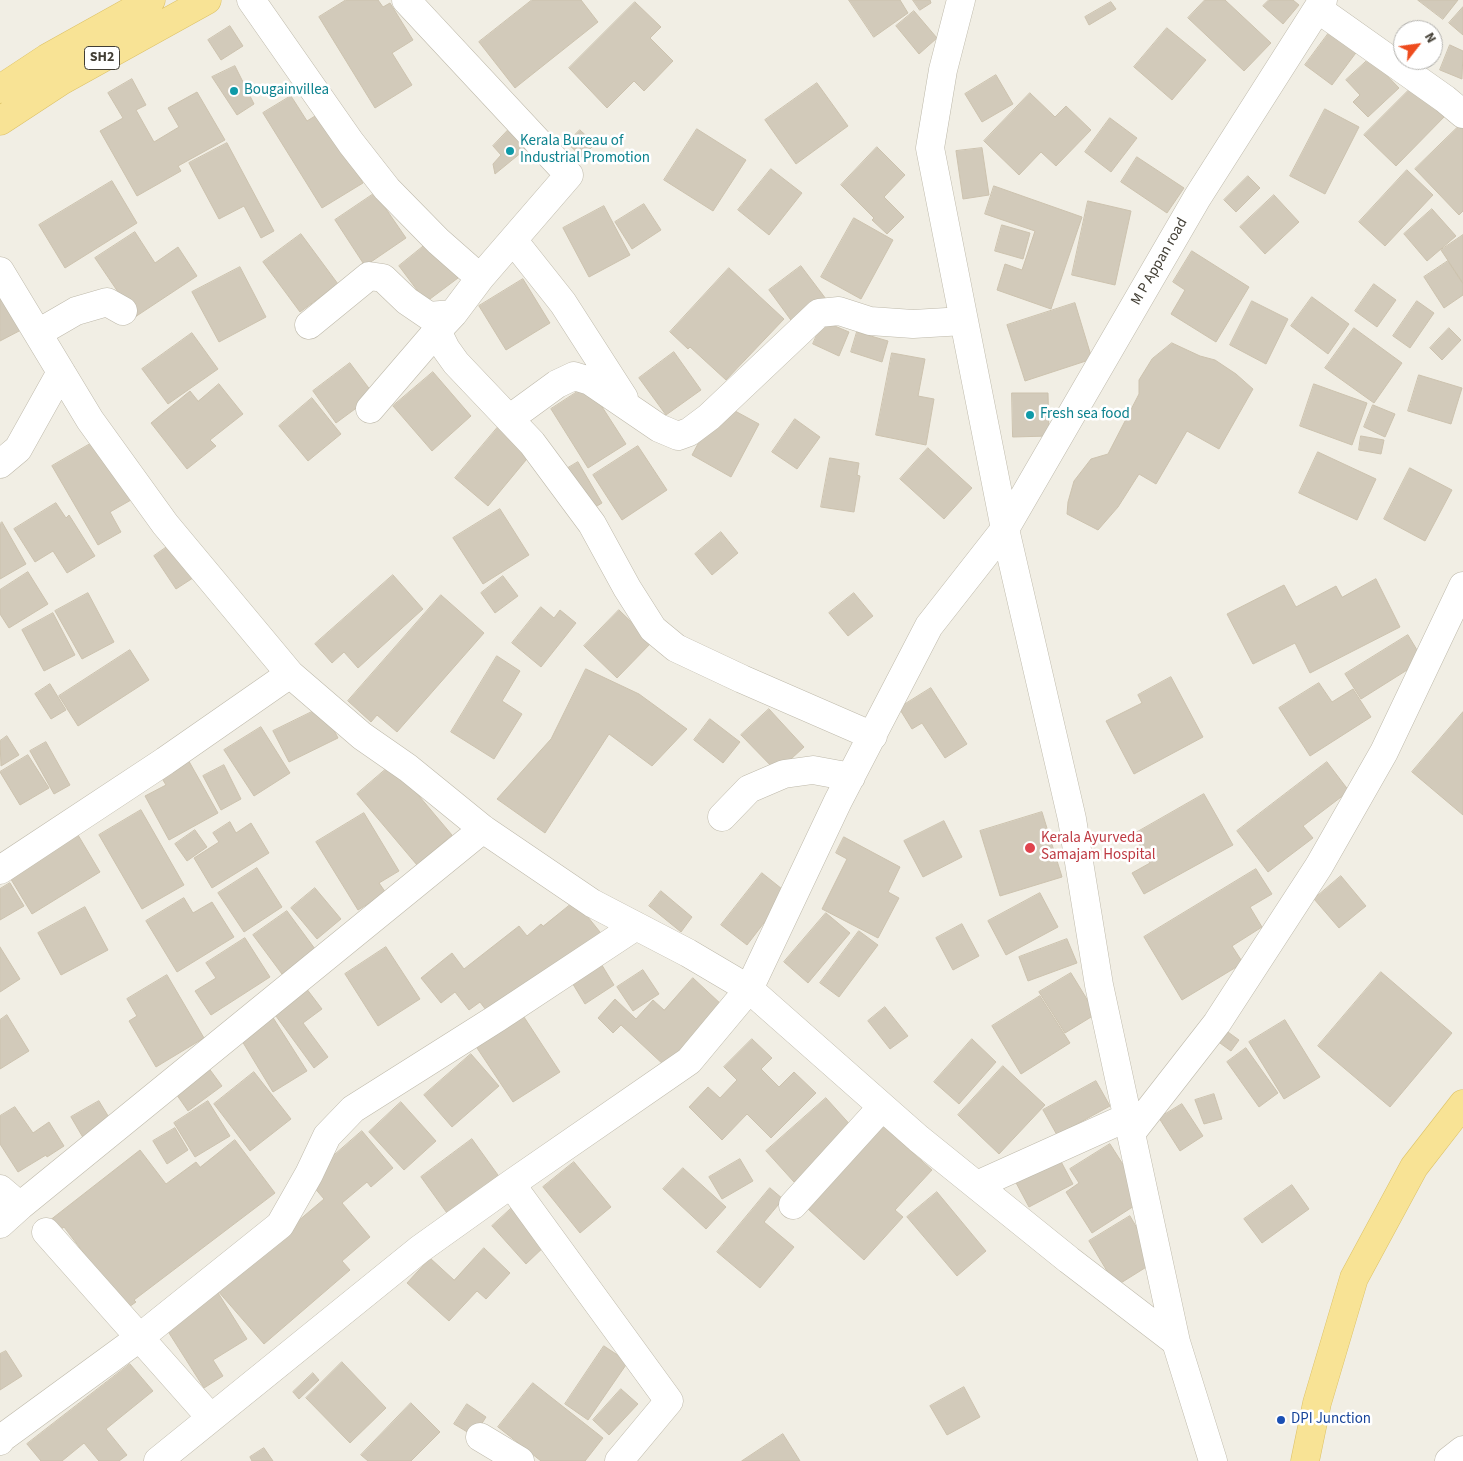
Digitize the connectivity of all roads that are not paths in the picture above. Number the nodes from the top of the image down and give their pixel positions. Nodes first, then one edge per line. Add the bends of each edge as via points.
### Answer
1 (151, 0) edge
2 (206, 0) edge
3 (251, 0) edge
4 (406, 0) edge
5 (961, 0) edge
6 (1320, 4) edge
7 (0, 89) edge
8 (1463, 114) edge
9 (0, 121) edge
10 (513, 240) junction
11 (0, 270) edge
12 (480, 278) junction
13 (122, 311) dead end
14 (964, 321) junction
15 (445, 322) junction
16 (309, 325) dead end
17 (38, 333) junction
18 (61, 372) junction
19 (631, 408) junction
20 (370, 409) dead end
21 (509, 420) junction
22 (0, 464) edge
23 (1005, 529) junction
24 (1463, 586) edge
25 (290, 674) junction
26 (873, 736) junction
27 (852, 777) junction
28 (722, 817) dead end
29 (483, 829) junction
30 (0, 870) edge
31 (636, 926) junction
32 (749, 989) junction
33 (1463, 1104) edge
34 (882, 1107) junction
35 (1130, 1124) junction
36 (511, 1184) junction
37 (977, 1186) junction
38 (0, 1189) edge
39 (793, 1205) dead end
40 (20, 1206) junction
41 (0, 1224) edge
42 (46, 1232) dead end
43 (139, 1338) junction
44 (1176, 1342) junction
45 (211, 1418) junction
46 (480, 1437) dead end
47 (0, 1441) edge
48 (1463, 1450) edge
49 (158, 1461) edge
50 (520, 1461) edge
51 (619, 1461) edge
52 (1213, 1461) edge
53 (1305, 1461) edge
54 (1450, 1461) edge

1 - 7 main road via 47,58
2 - 9 main road, SH2 via 61,81
3 - 12 street via 386,189
4 - 10 street via 569,175
5 - 14 street via 943,70 930,148
6 - 8 street
6 - 23 street, M P Appan road via 1198,198
10 - 12 street
10 - 19 street via 563,303
11 - 17 street
12 - 15 street
13 - 17 street via 107,302 76,311
14 - 19 street via 913,324 870,321 839,311 819,313 689,432 678,436 659,428
14 - 23 street
15 - 16 street via 407,301 382,278 370,276
15 - 20 street
15 - 21 street via 446,349
17 - 18 street
18 - 22 street via 18,449
18 - 25 street via 90,420 165,524
19 - 21 street via 590,381 574,376 557,384
21 - 26 street via 532,443 592,524 653,629 676,648
23 - 26 street, M P Appan road via 929,626
23 - 35 street via 1072,819 1099,984
24 - 35 street via 1384,752 1319,866 1217,1023
25 - 29 street via 362,736 408,768
25 - 30 street
26 - 27 street, M P Appan road
27 - 28 street via 813,770 784,774 749,789
27 - 32 street, M P Appan road
29 - 31 street via 592,903
29 - 40 street
31 - 32 street
31 - 43 street via 353,1109 327,1136 280,1225
32 - 34 street
32 - 36 street, M P Appan road via 689,1061
33 - 53 main road via 1414,1167 1354,1278 1317,1403
34 - 37 street
34 - 39 street
35 - 37 street
35 - 44 street
36 - 45 street, M P Appan road via 420,1250
36 - 51 street via 669,1401
37 - 44 street
38 - 40 street
40 - 41 street
42 - 43 street
43 - 45 street
43 - 47 street
44 - 52 street
45 - 49 street, M P Appan road
46 - 50 street
48 - 54 street

